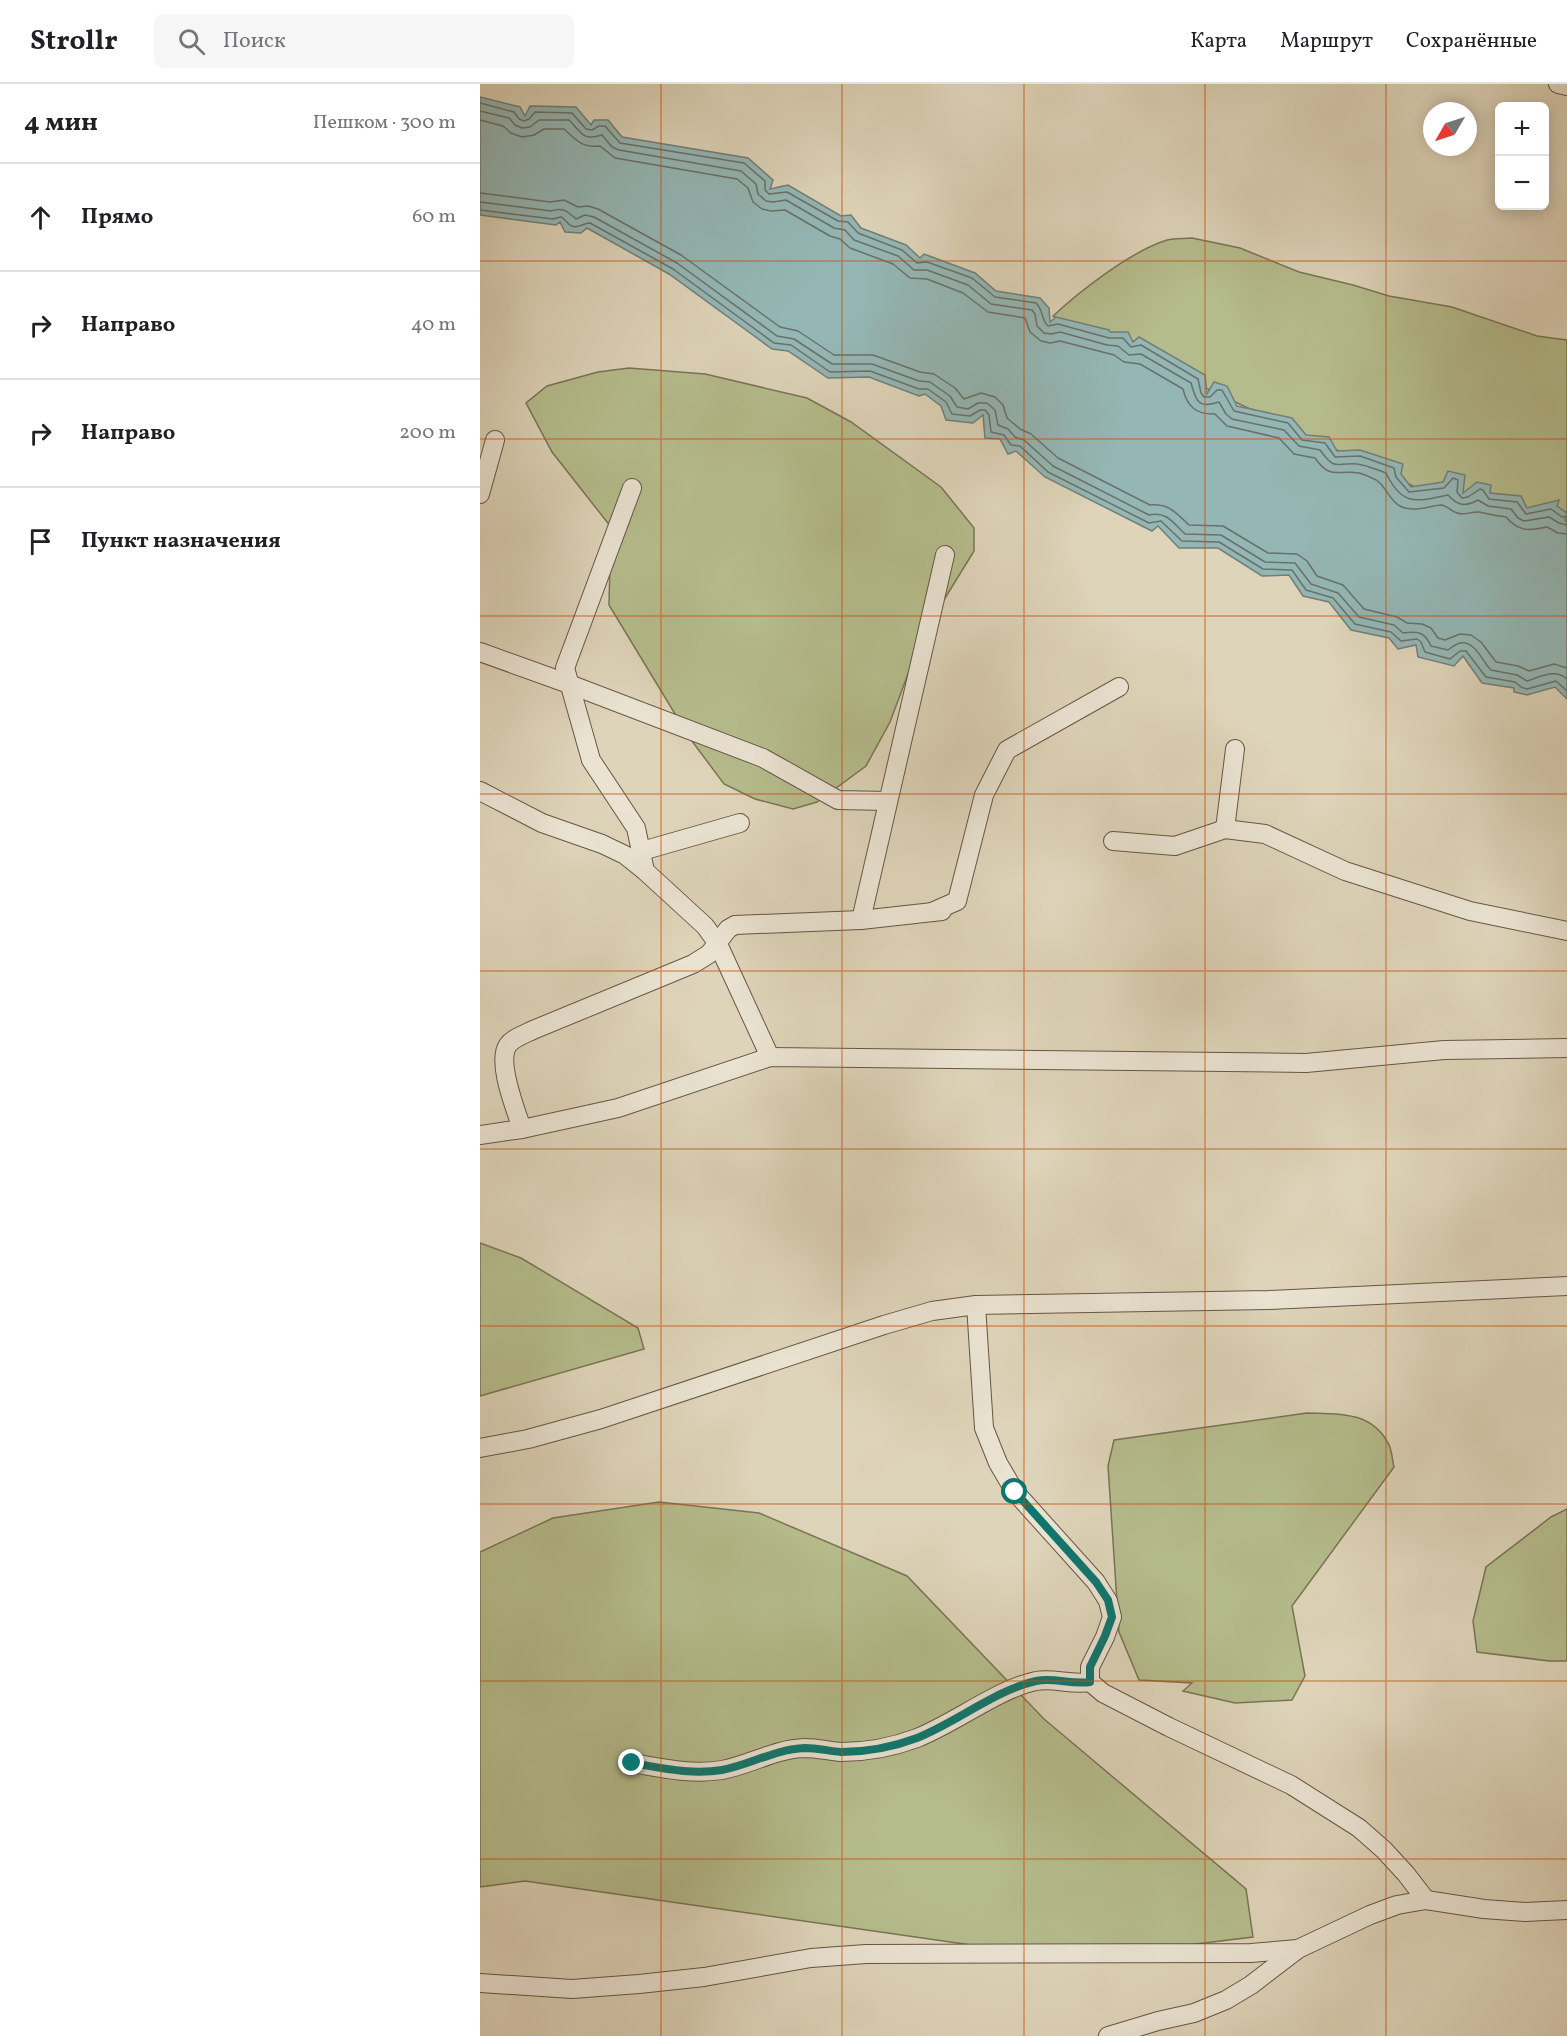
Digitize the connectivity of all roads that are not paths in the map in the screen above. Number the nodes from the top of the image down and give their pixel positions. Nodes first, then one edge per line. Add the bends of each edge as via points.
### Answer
1 (1558, 84) edge
2 (1567, 86) edge
3 (495, 440) dead end
4 (632, 488) dead end
5 (480, 494) edge
6 (945, 555) dead end
7 (480, 652) edge
8 (569, 684) junction
9 (1119, 687) dead end
10 (1235, 749) dead end
11 (480, 791) edge
12 (888, 801) junction
13 (740, 823) dead end
14 (1225, 829) junction
15 (1113, 841) dead end
16 (642, 850) junction
17 (645, 871) junction
18 (861, 920) junction
19 (1567, 931) edge
20 (718, 944) junction
21 (1567, 1048) edge
22 (770, 1057) junction
23 (522, 1130) junction
24 (480, 1135) edge
25 (1567, 1286) edge
26 (976, 1305) junction
27 (480, 1448) edge
28 (1090, 1682) junction
29 (632, 1763) dead end
30 (1426, 1900) junction
31 (1567, 1910) edge
32 (1298, 1949) junction
33 (480, 1983) edge
34 (1108, 2036) edge

1 - 2 street
3 - 5 street
4 - 8 street via 565,668
6 - 12 street
7 - 8 street
8 - 12 street via 763,758 838,800
8 - 16 street via 591,760 636,828
9 - 18 street via 1007,750 984,795 957,901 937,912
10 - 14 street
11 - 17 street via 542,823 625,855
12 - 18 street
13 - 16 street
14 - 15 street via 1175,846
14 - 19 street via 1265,834 1345,871 1470,911
16 - 17 street
17 - 20 street via 705,926
18 - 20 street via 735,924
20 - 22 street
20 - 23 street via 693,964 533,1030 508,1045 505,1070
21 - 22 street via 1444,1050 1306,1062
22 - 23 street via 618,1108
23 - 24 street
25 - 26 street via 1269,1300
26 - 27 street via 932,1311 601,1419
26 - 28 street via 984,1428 998,1463 1015,1492 1108,1600 1112,1617 1090,1667
28 - 29 street via 1033,1682 916,1738 872,1751 805,1748 772,1753 724,1770 697,1773
28 - 30 street via 1103,1693 1291,1785 1359,1828
30 - 31 street via 1495,1910
30 - 32 street via 1396,1905
32 - 33 street via 1251,1953 866,1954 811,1958 704,1977 628,1985 572,1989
32 - 34 street via 1226,2000 1194,2013

